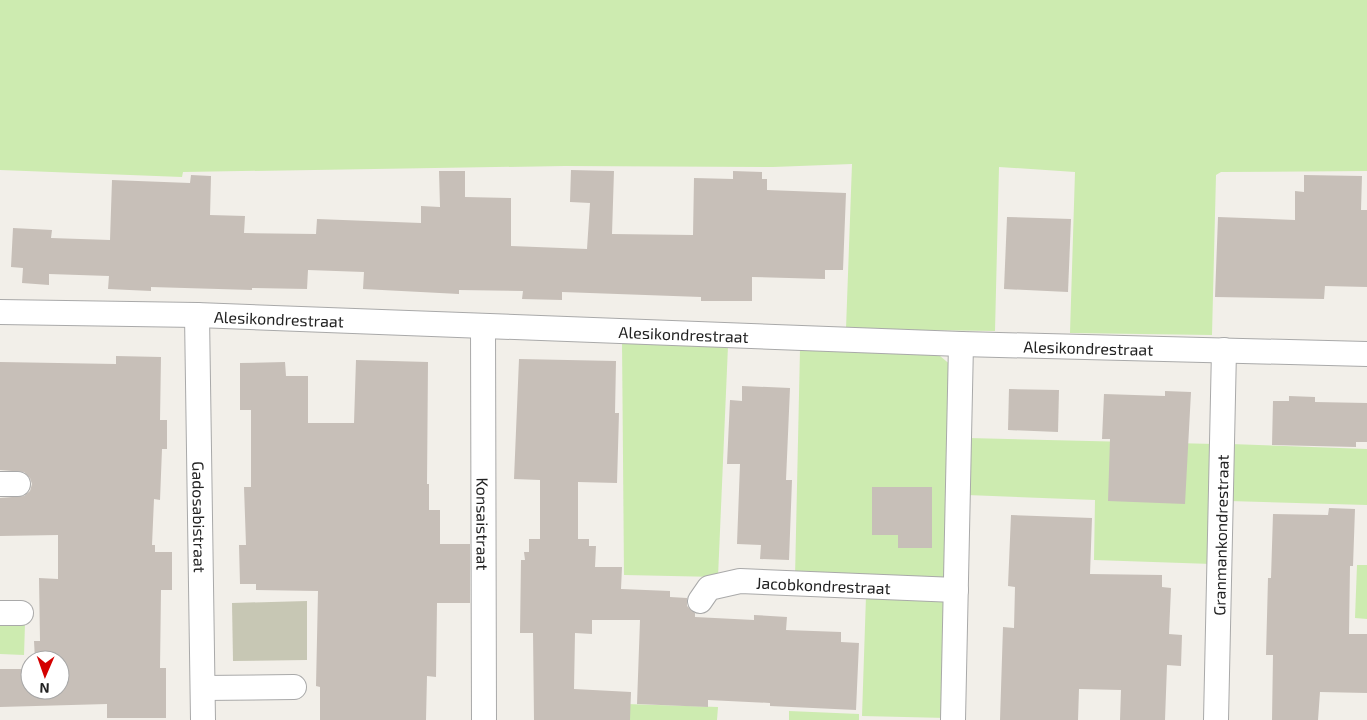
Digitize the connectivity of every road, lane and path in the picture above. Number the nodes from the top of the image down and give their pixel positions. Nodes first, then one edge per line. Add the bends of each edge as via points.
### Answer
1 (0, 312) edge
2 (197, 315) junction
3 (483, 326) junction
4 (961, 344) junction
5 (1224, 350) junction
6 (1367, 354) edge
7 (956, 590) junction
8 (700, 601) dead end
9 (294, 687) dead end
10 (203, 688) junction
11 (203, 720) edge
12 (484, 720) edge
13 (953, 720) edge
14 (1216, 720) edge

1 - 2 street, Alesikondrestraat
2 - 3 street, Alesikondrestraat
2 - 10 street, Gadosabistraat
3 - 4 street, Alesikondrestraat
3 - 12 street, Konsaistraat
4 - 5 street, Alesikondrestraat
4 - 7 street
5 - 6 street, Alesikondrestraat
5 - 14 street, Granmankondrestraat
7 - 8 street, Jacobkondrestraat via 740,581 710,588
7 - 13 street
9 - 10 street
10 - 11 street, Gadosabistraat

